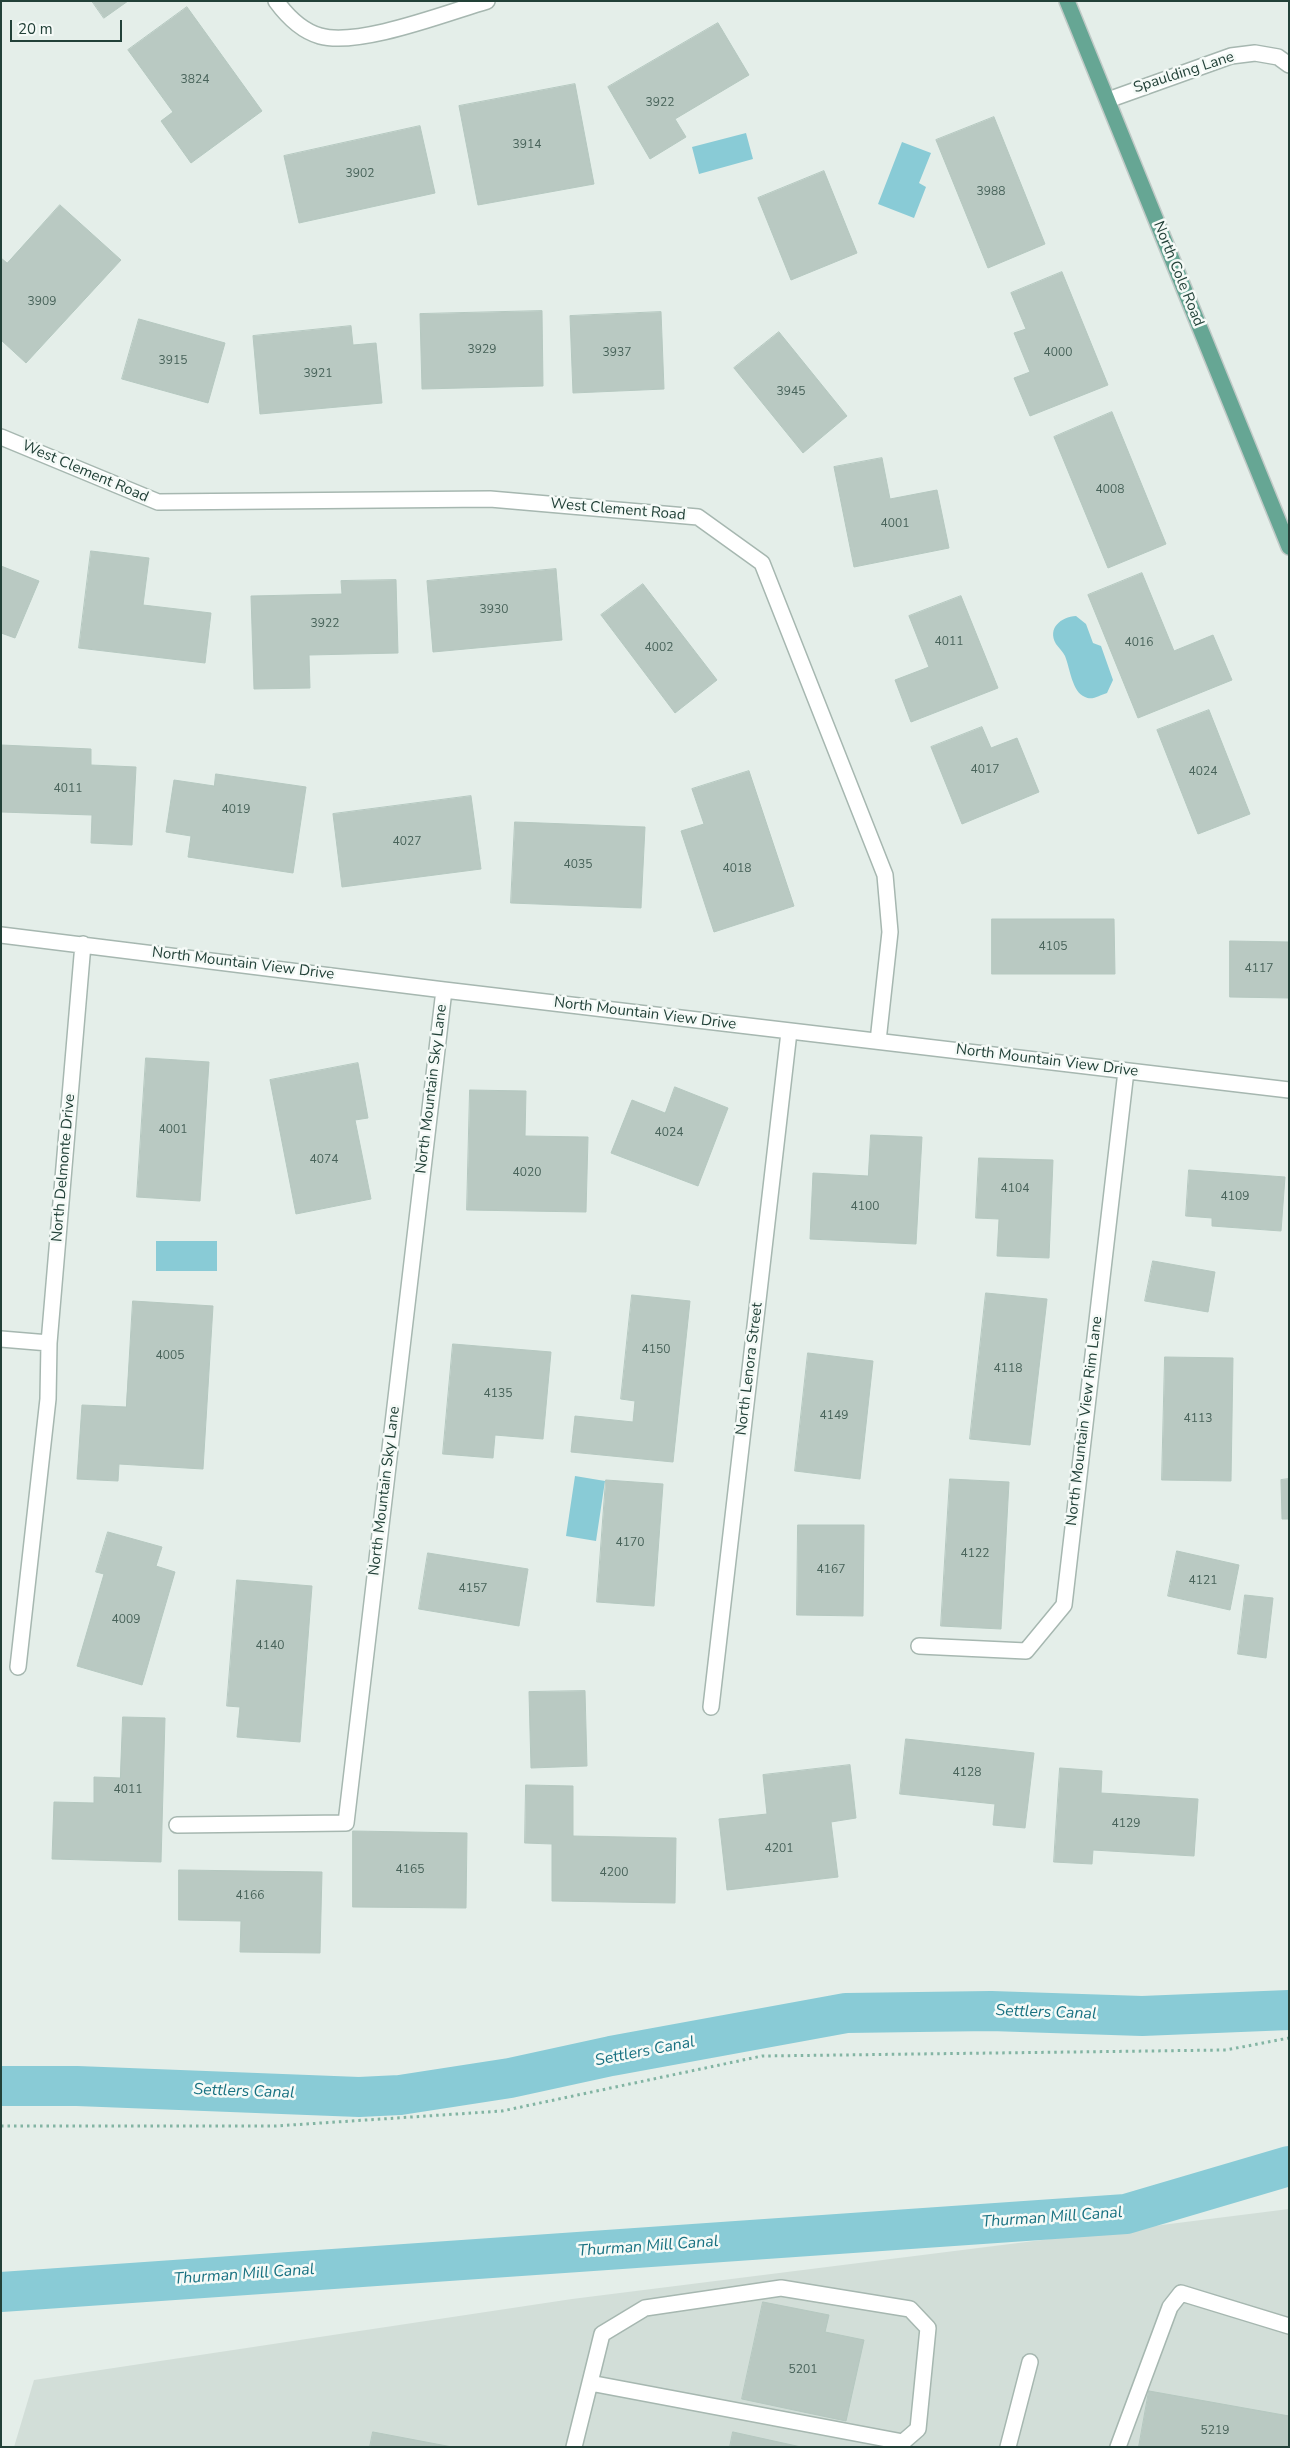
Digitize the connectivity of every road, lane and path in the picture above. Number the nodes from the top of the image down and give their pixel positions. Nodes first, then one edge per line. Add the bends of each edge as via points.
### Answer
1 (276, 1) edge
2 (487, 1) edge
3 (1067, 1) edge
4 (1289, 65) edge
5 (1108, 100) junction
6 (1, 437) edge
7 (1289, 547) edge
8 (1, 934) edge
9 (83, 944) junction
10 (444, 990) junction
11 (788, 1032) junction
12 (878, 1042) junction
13 (1126, 1071) junction
14 (1289, 1090) edge
15 (1, 1340) edge
16 (49, 1343) junction
17 (919, 1646) dead end
18 (18, 1667) dead end
19 (711, 1706) dead end
20 (177, 1825) dead end
21 (1289, 2038) edge
22 (1, 2126) edge
23 (1289, 2326) edge
24 (1030, 2362) dead end
25 (590, 2382) junction
26 (574, 2447) edge
27 (1008, 2447) edge
28 (1118, 2447) edge

1 - 2 street via 288,17 303,27 320,36 343,39 369,36
3 - 5 main road, North Cole Road
4 - 5 street, Spaulding Lane via 1278,57 1255,53 1231,56
5 - 7 main road, North Cole Road
6 - 12 street, West Clement Road via 158,502 490,499 698,517 762,563 885,875 890,932
8 - 9 street, North Mountain View Drive
9 - 10 street, North Mountain View Drive
9 - 16 street, North Delmonte Drive
10 - 11 street, North Mountain View Drive
10 - 20 street, North Mountain Sky Lane via 346,1823
11 - 12 street, North Mountain View Drive
11 - 19 street, North Lenora Street
12 - 13 street, North Mountain View Drive
13 - 14 street, North Mountain View Drive
13 - 17 street, North Mountain View Rim Lane via 1064,1604 1026,1651
15 - 16 street
16 - 18 street, North Delmonte Drive via 48,1399
21 - 22 path via 1226,2050 762,2056 502,2111 276,2126
23 - 28 street via 1181,2293 1170,2307
24 - 27 street
25 - 25 street via 602,2334 645,2308 781,2288 910,2309 928,2328 918,2429 903,2442
25 - 26 street

